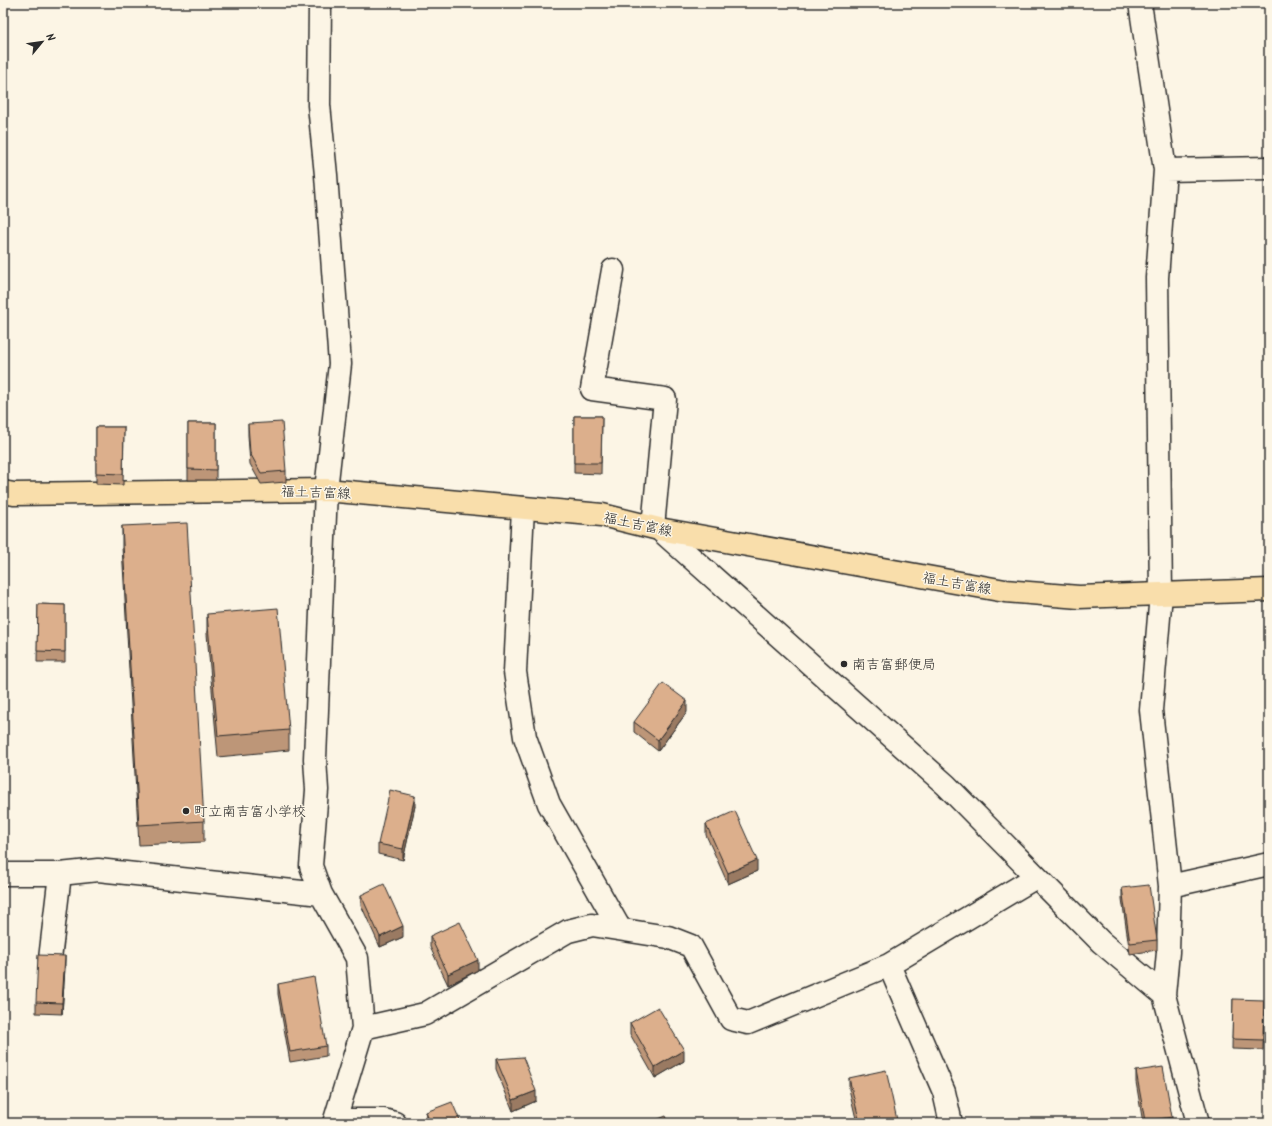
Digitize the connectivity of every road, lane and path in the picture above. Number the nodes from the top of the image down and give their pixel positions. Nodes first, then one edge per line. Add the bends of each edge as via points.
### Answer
1 (320, 3) edge
2 (1140, 3) edge
3 (1269, 168) edge
4 (1164, 170) junction
5 (613, 270) dead end
6 (326, 490) junction
7 (3, 492) edge
8 (523, 508) junction
9 (656, 528) junction
10 (1269, 590) edge
11 (1161, 594) junction
12 (1269, 864) edge
13 (3, 874) edge
14 (60, 874) junction
15 (1036, 876) junction
16 (1170, 886) junction
17 (321, 894) junction
18 (620, 929) junction
19 (50, 959) edge
20 (889, 965) junction
21 (1164, 995) junction
22 (363, 1028) junction
23 (335, 1122) edge
24 (394, 1123) edge
25 (951, 1123) edge
26 (1198, 1123) edge

1 - 6 street via 319,105 340,364
2 - 4 street
3 - 4 street
4 - 11 street via 1157,278
5 - 9 street via 592,389 665,399
6 - 7 main road, 福土吉富線 via 14,494
6 - 8 main road, 福土吉富線
6 - 17 street via 315,759 317,790 311,866
8 - 9 main road, 福土吉富線 via 602,515
8 - 18 street via 515,672 525,737 549,804
9 - 11 main road, 福土吉富線 via 1005,591 1079,597
9 - 15 street via 946,785
10 - 11 main road, 福土吉富線
11 - 16 street via 1151,710
12 - 16 street
13 - 14 street
14 - 17 street via 98,870
14 - 19 street
15 - 20 street
15 - 21 street via 1101,942
16 - 21 street
17 - 22 street via 357,958
18 - 20 street via 668,937 691,946 731,1019 748,1023
18 - 22 street via 592,925 568,931 425,1014
20 - 25 street via 944,1092
21 - 26 street
22 - 23 street
23 - 24 street via 384,1120

